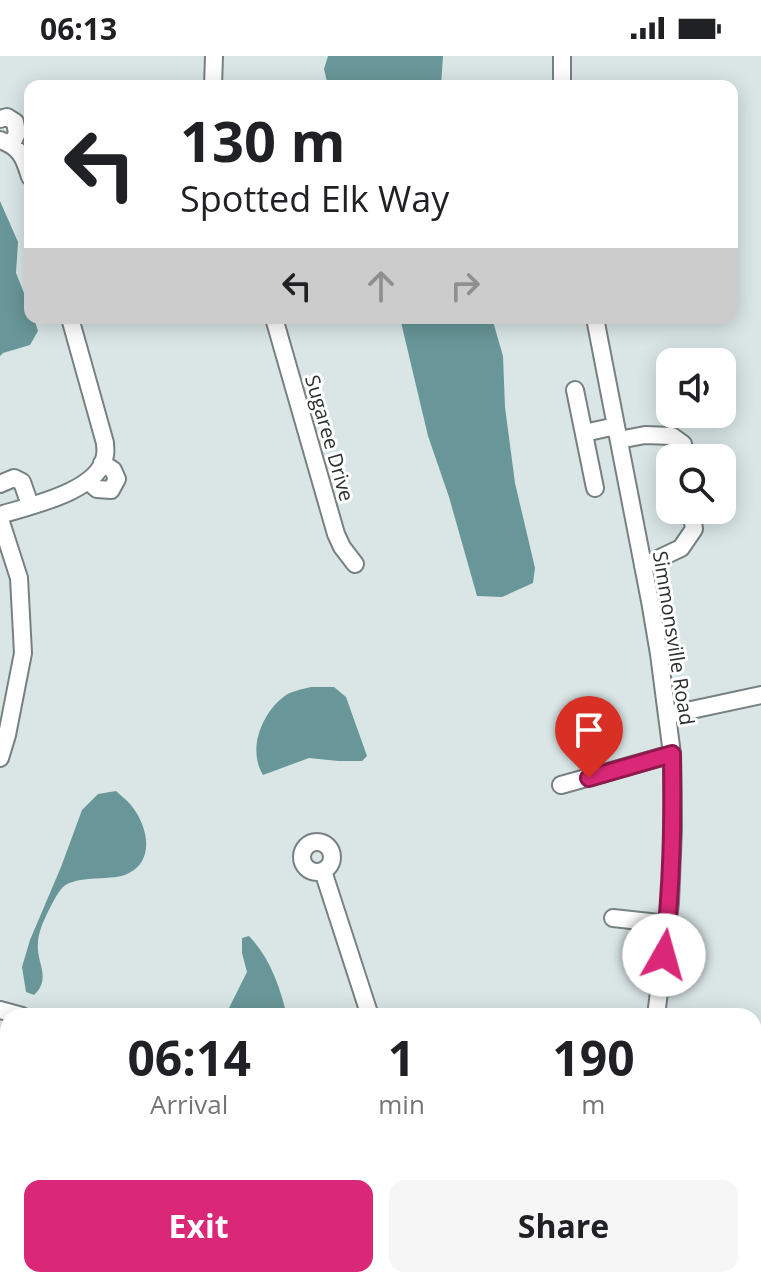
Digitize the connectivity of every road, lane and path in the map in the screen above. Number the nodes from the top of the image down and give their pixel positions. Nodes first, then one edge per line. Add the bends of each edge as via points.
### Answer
1 (214, 56) edge
2 (562, 56) edge
3 (213, 80) edge
4 (562, 80) edge
5 (0, 119) edge
6 (6, 142) edge
7 (24, 157) edge
8 (72, 324) edge
9 (276, 324) edge
10 (596, 324) edge
11 (575, 390) dead end
12 (584, 433) junction
13 (618, 433) junction
14 (683, 444) edge
15 (0, 484) edge
16 (595, 488) dead end
17 (30, 505) junction
18 (0, 517) edge
19 (693, 524) edge
20 (355, 564) dead end
21 (643, 566) junction
22 (761, 695) edge
23 (668, 715) junction
24 (3, 734) edge
25 (672, 754) junction
26 (0, 758) edge
27 (561, 785) dead end
28 (323, 871) dead end
29 (613, 918) dead end
30 (668, 924) junction
31 (367, 1008) edge
32 (657, 1008) edge

1 - 3 street
2 - 4 street
5 - 6 street via 15,122 17,133
6 - 7 street
8 - 17 street via 105,443 102,463 117,479 111,490 97,489 88,481 77,490
9 - 20 street, Sugaree Drive via 336,534
10 - 13 street, Simmonsville Road
11 - 12 street
12 - 13 street
12 - 16 street
13 - 14 street via 672,436
13 - 21 street, Simmonsville Road
15 - 17 street via 14,478 22,482
17 - 18 street
18 - 24 street via 19,578 23,653
19 - 21 street via 681,548
21 - 23 street, Simmonsville Road
22 - 23 street
23 - 25 street, Simmonsville Road
24 - 26 street
25 - 27 street
25 - 30 street, Simmonsville Road
28 - 31 street
29 - 30 street
30 - 32 street, Simmonsville Road

